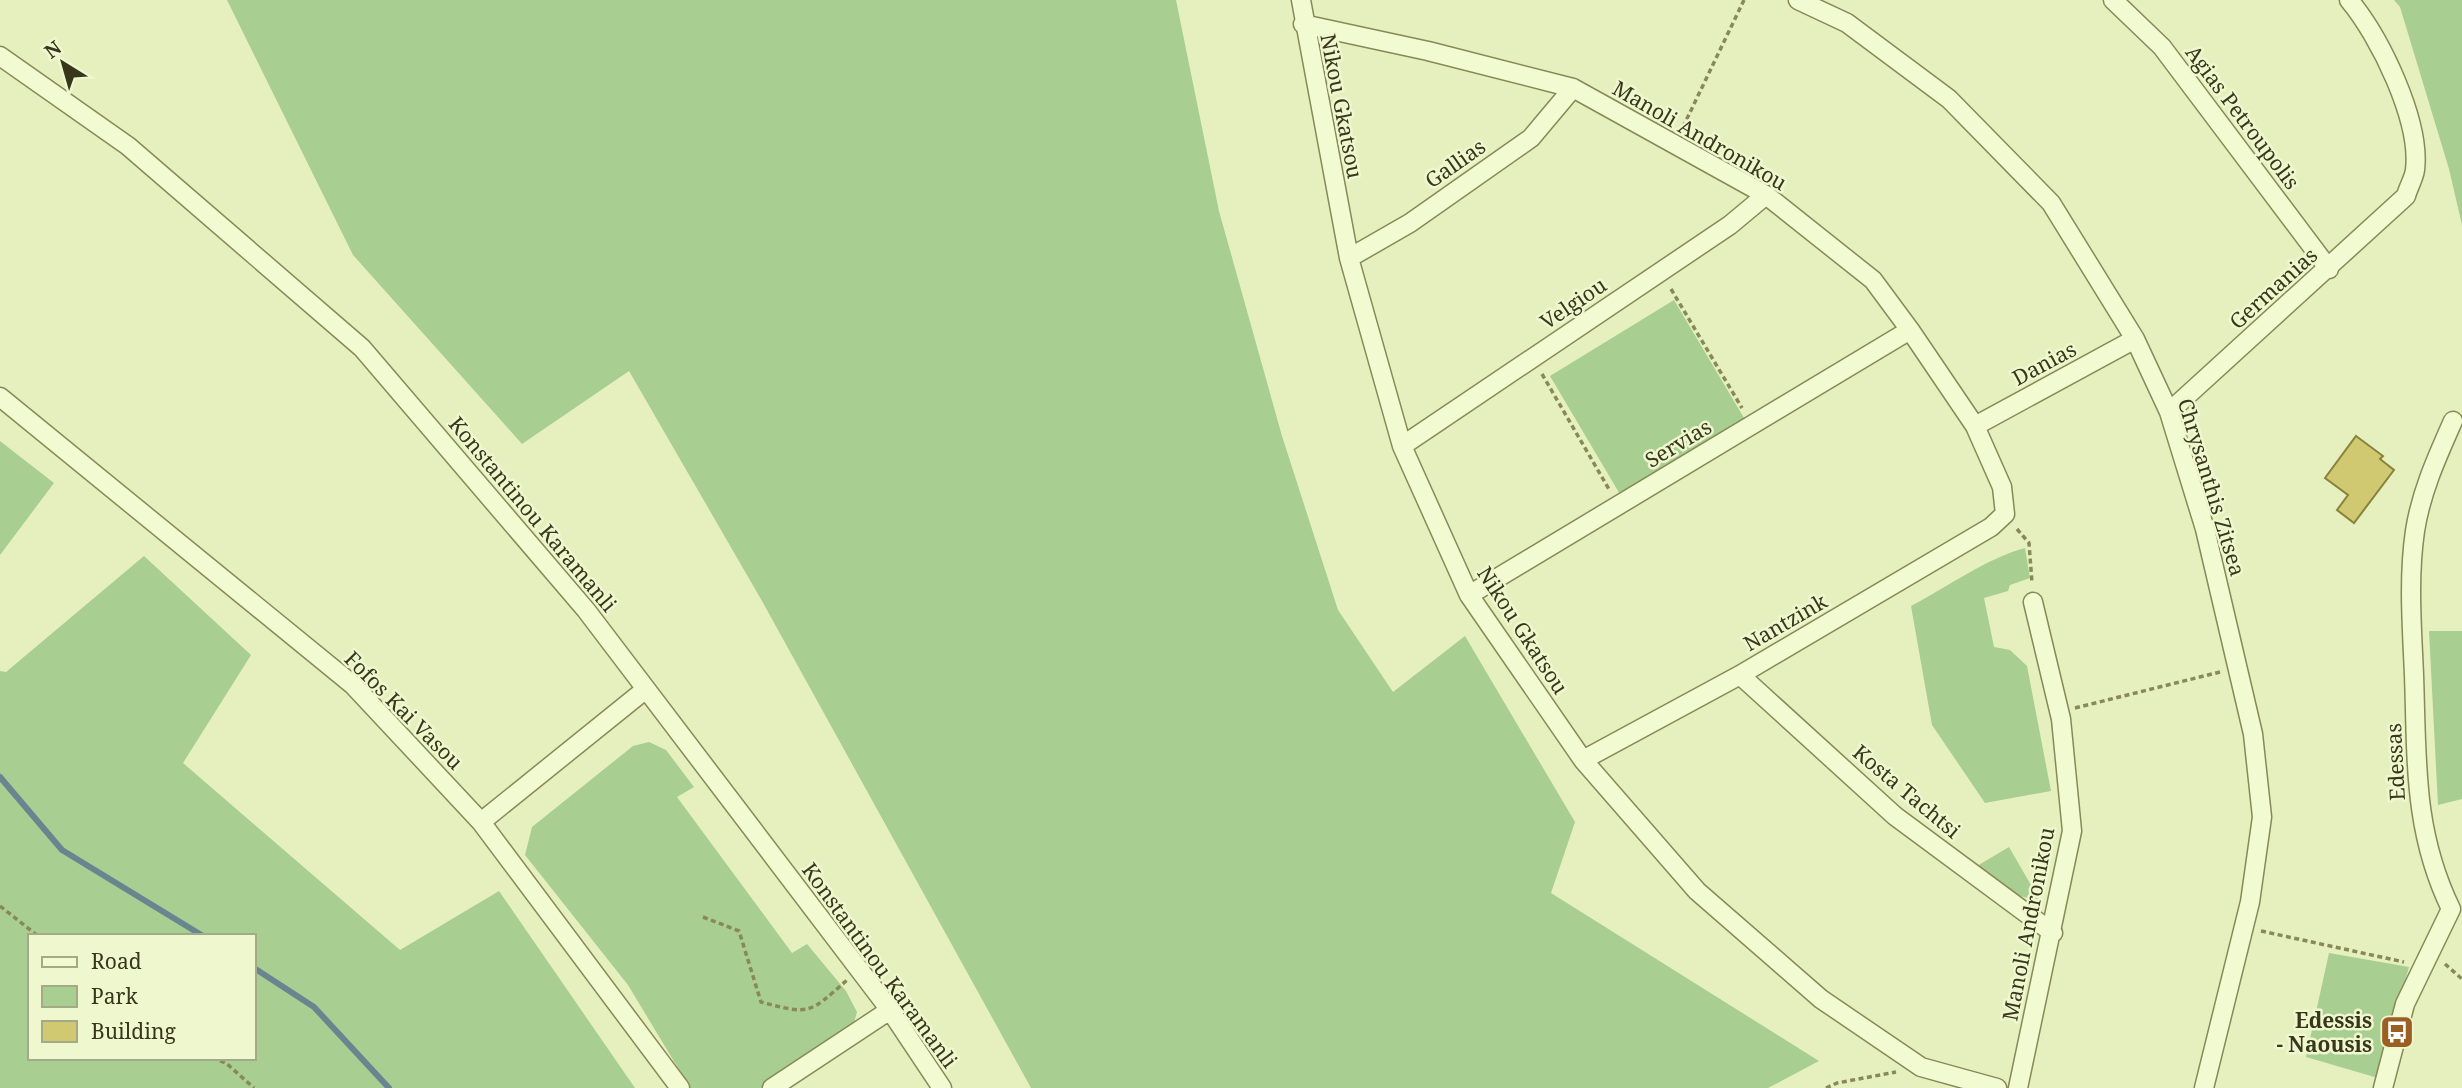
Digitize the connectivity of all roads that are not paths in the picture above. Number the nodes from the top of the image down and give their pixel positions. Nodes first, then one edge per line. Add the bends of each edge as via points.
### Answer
1 (1301, 0) edge
2 (1798, 0) edge
3 (2113, 0) edge
4 (2349, 0) edge
5 (1303, 24) junction
6 (0, 56) edge
7 (1573, 88) junction
8 (1766, 195) junction
9 (1349, 258) junction
10 (2329, 269) junction
11 (1910, 330) junction
12 (2135, 340) junction
13 (0, 397) edge
14 (2169, 412) junction
15 (2453, 421) dead end
16 (1975, 426) junction
17 (1402, 446) junction
18 (2005, 514) joint
19 (1469, 595) junction
20 (2034, 602) road end
21 (1740, 675) junction
22 (646, 689) junction
23 (1583, 760) junction
24 (481, 822) junction
25 (2456, 905) edge
26 (2053, 933) junction
27 (890, 1010) junction
28 (680, 1088) edge
29 (772, 1088) edge
30 (942, 1088) edge
31 (1997, 1088) edge
32 (2018, 1088) edge
33 (2204, 1088) edge
34 (2383, 1088) edge

1 - 5 street, Nikou Gkatsou
2 - 12 street, Chrysanthis Zitsea via 1847,23 1949,99 2051,203
3 - 10 street, Agias Petroupolis via 2162,47
4 - 10 street, Germanias via 2394,74 2410,124 2415,170 2406,196
5 - 7 street, Manoli Andronikou
5 - 9 street, Nikou Gkatsou
6 - 22 street, Konstantinou Karamanli via 128,146 362,348 586,610
7 - 8 street, Manoli Andronikou
7 - 9 street, Gallias via 1531,138 1410,223
8 - 11 street, Manoli Andronikou via 1873,280
8 - 17 street, Velgiou via 1730,225
9 - 17 street, Nikou Gkatsou
10 - 14 street, Germanias
11 - 16 street, Manoli Andronikou
11 - 19 street, Servias
12 - 14 street, Chrysanthis Zitsea
12 - 16 street, Danias
13 - 24 street, Fofos Kai Vasou via 353,685
14 - 33 street, Chrysanthis Zitsea via 2205,529 2253,734 2262,817 2244,928
15 - 25 street, Edessas via 2427,481 2415,532 2411,608 2418,791 2426,844 2434,873
16 - 18 street, Manoli Andronikou via 2002,487
17 - 19 street, Nikou Gkatsou
18 - 21 street, Nantzink via 1991,527
19 - 23 street, Nikou Gkatsou
20 - 26 street, Manoli Andronikou via 2059,712 2073,831
21 - 23 street, Nantzink
21 - 26 street, Kosta Tachtsi via 1895,816
22 - 24 street
22 - 27 street, Konstantinou Karamanli
23 - 31 street, Nikou Gkatsou via 1697,891 1821,999 1921,1067
24 - 28 street, Fofos Kai Vasou
25 - 34 street, Edessas via 2405,1004
26 - 32 street, Manoli Andronikou
27 - 29 street
27 - 30 street, Konstantinou Karamanli

